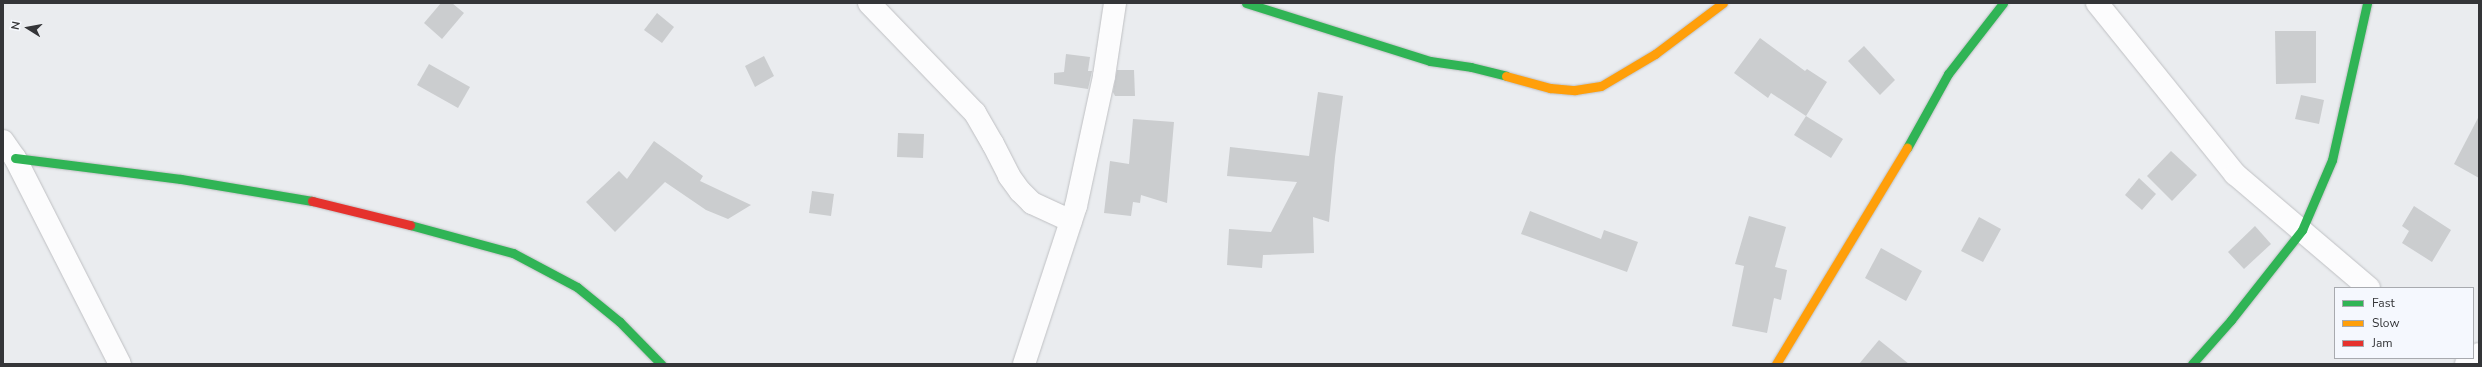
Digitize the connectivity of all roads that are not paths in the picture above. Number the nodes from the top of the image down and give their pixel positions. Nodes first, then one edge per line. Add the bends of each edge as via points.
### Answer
1 (869, 3) edge
2 (1115, 3) edge
3 (1246, 3) edge
4 (1723, 3) edge
5 (2003, 3) edge
6 (2097, 3) edge
7 (2367, 3) edge
8 (9, 150) edge
9 (1071, 221) junction
10 (2302, 230) junction
11 (2368, 287) edge
12 (120, 364) edge
13 (661, 364) edge
14 (1024, 364) edge
15 (1776, 364) edge
16 (2192, 364) edge

1 - 9 street via 874,11 936,70 974,113 1020,191 1032,203
2 - 9 street via 1106,69
3 - 4 street via 1430,60 1471,67 1550,88 1575,90 1601,86 1655,54
5 - 15 street via 1948,74 1918,131
6 - 10 street via 2235,174
7 - 10 street via 2332,160
8 - 12 street
8 - 13 street via 335,205 513,253 576,287 620,322
9 - 14 street
10 - 11 street
10 - 16 street via 2231,320

